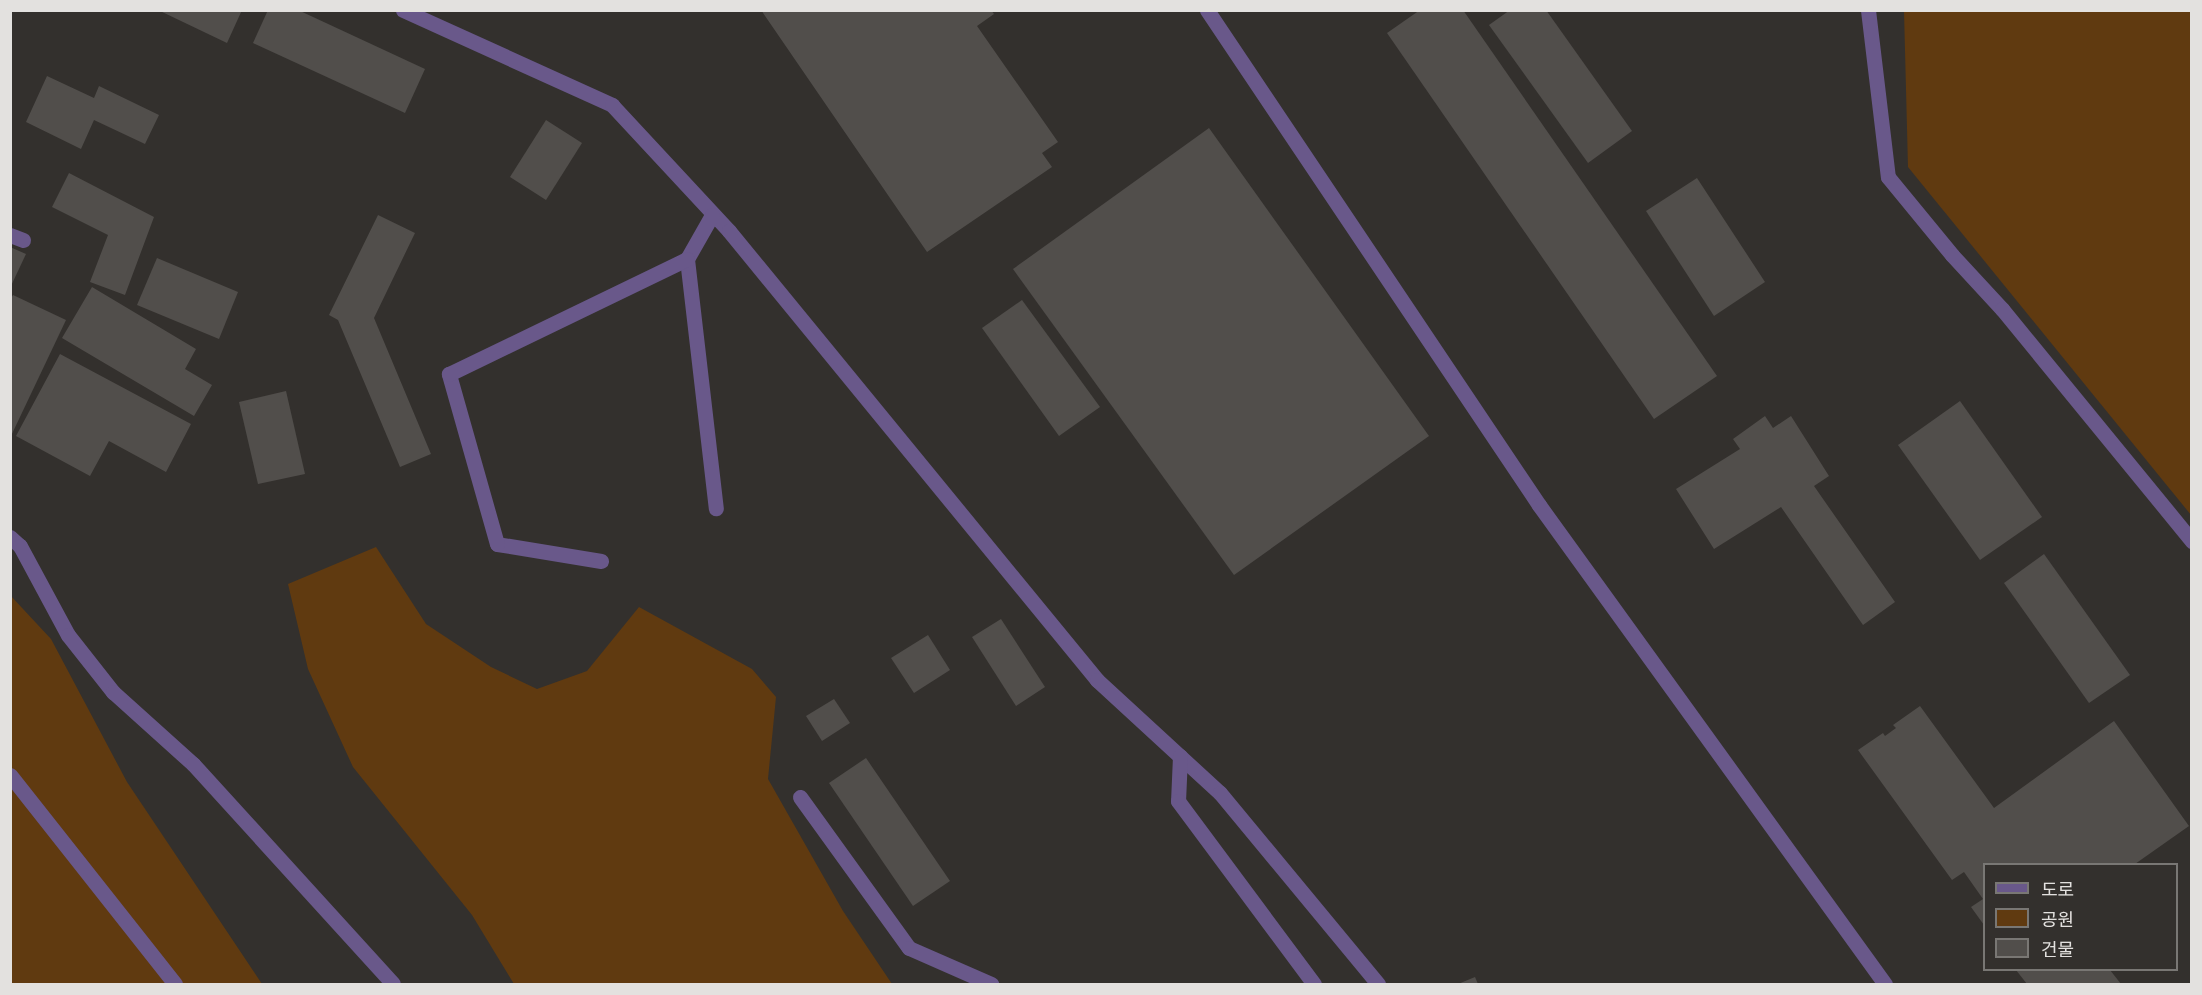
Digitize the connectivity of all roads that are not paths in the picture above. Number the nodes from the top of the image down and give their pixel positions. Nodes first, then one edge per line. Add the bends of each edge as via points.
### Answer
1 (403, 10) edge
2 (1207, 10) edge
3 (1868, 10) edge
4 (712, 214) junction
5 (687, 259) junction
6 (716, 508) dead end
7 (10, 537) edge
8 (2192, 541) edge
9 (601, 561) dead end
10 (1180, 756) junction
11 (10, 775) edge
12 (800, 797) dead end
13 (175, 984) edge
14 (393, 984) edge
15 (991, 984) edge
16 (1314, 984) edge
17 (1378, 984) edge
18 (1885, 984) edge

1 - 4 street via 612,105
2 - 18 street via 1539,505
3 - 8 street via 1888,177
4 - 5 street
4 - 10 street via 1097,680
5 - 6 street
5 - 9 street via 449,374 497,544
7 - 14 street via 20,546 68,635 113,692 193,764
10 - 16 street via 1178,801
10 - 17 street via 1220,793
11 - 13 street
12 - 15 street via 909,948

